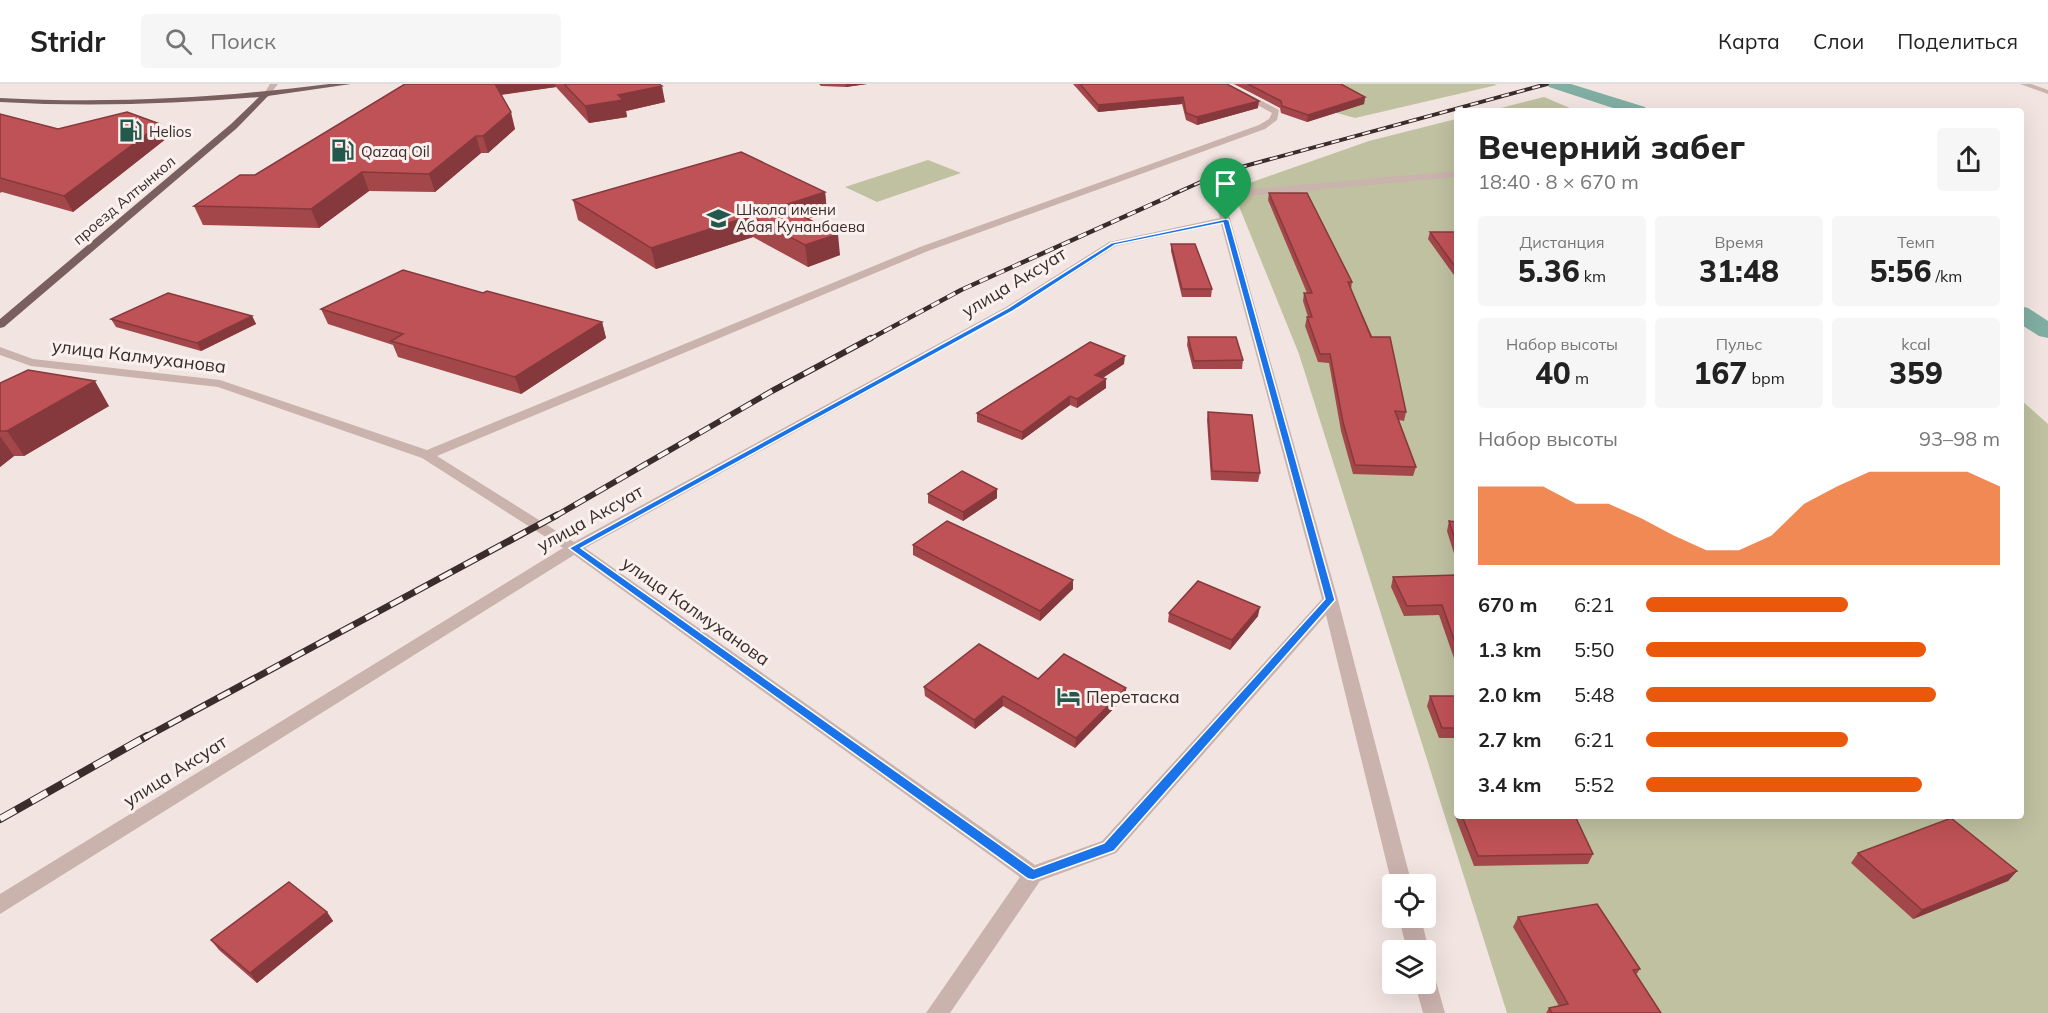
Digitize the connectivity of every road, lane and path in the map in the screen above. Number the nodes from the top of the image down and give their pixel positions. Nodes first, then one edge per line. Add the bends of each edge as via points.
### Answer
1 (274, 84) edge
2 (347, 84) edge
3 (1223, 84) edge
4 (2024, 84) edge
5 (2048, 92) edge
6 (265, 95) junction
7 (0, 100) edge
8 (1454, 174) edge
9 (1226, 220) junction
10 (0, 325) edge
11 (0, 351) edge
12 (427, 455) junction
13 (574, 548) junction
14 (1330, 600) junction
15 (1399, 874) edge
16 (1033, 875) junction
17 (0, 905) edge
18 (1429, 994) edge
19 (937, 1013) edge
20 (1434, 1013) edge

1 - 6 street
2 - 6 main road
3 - 12 street via 1275,112 1273,120 924,249
4 - 5 street
6 - 7 main road via 80,102
6 - 10 main road, проезд Алтынкол via 234,126
8 - 9 street via 1233,195 1222,208
9 - 13 street, улица Аксуат via 1113,244 1010,309
9 - 14 street
11 - 12 street, улица Калмуханова via 31,362 220,384
12 - 13 street, улица Калмуханова
13 - 16 street, улица Калмуханова
13 - 17 street, улица Аксуат
14 - 15 street
14 - 16 street via 1109,847
16 - 19 street
18 - 20 street

